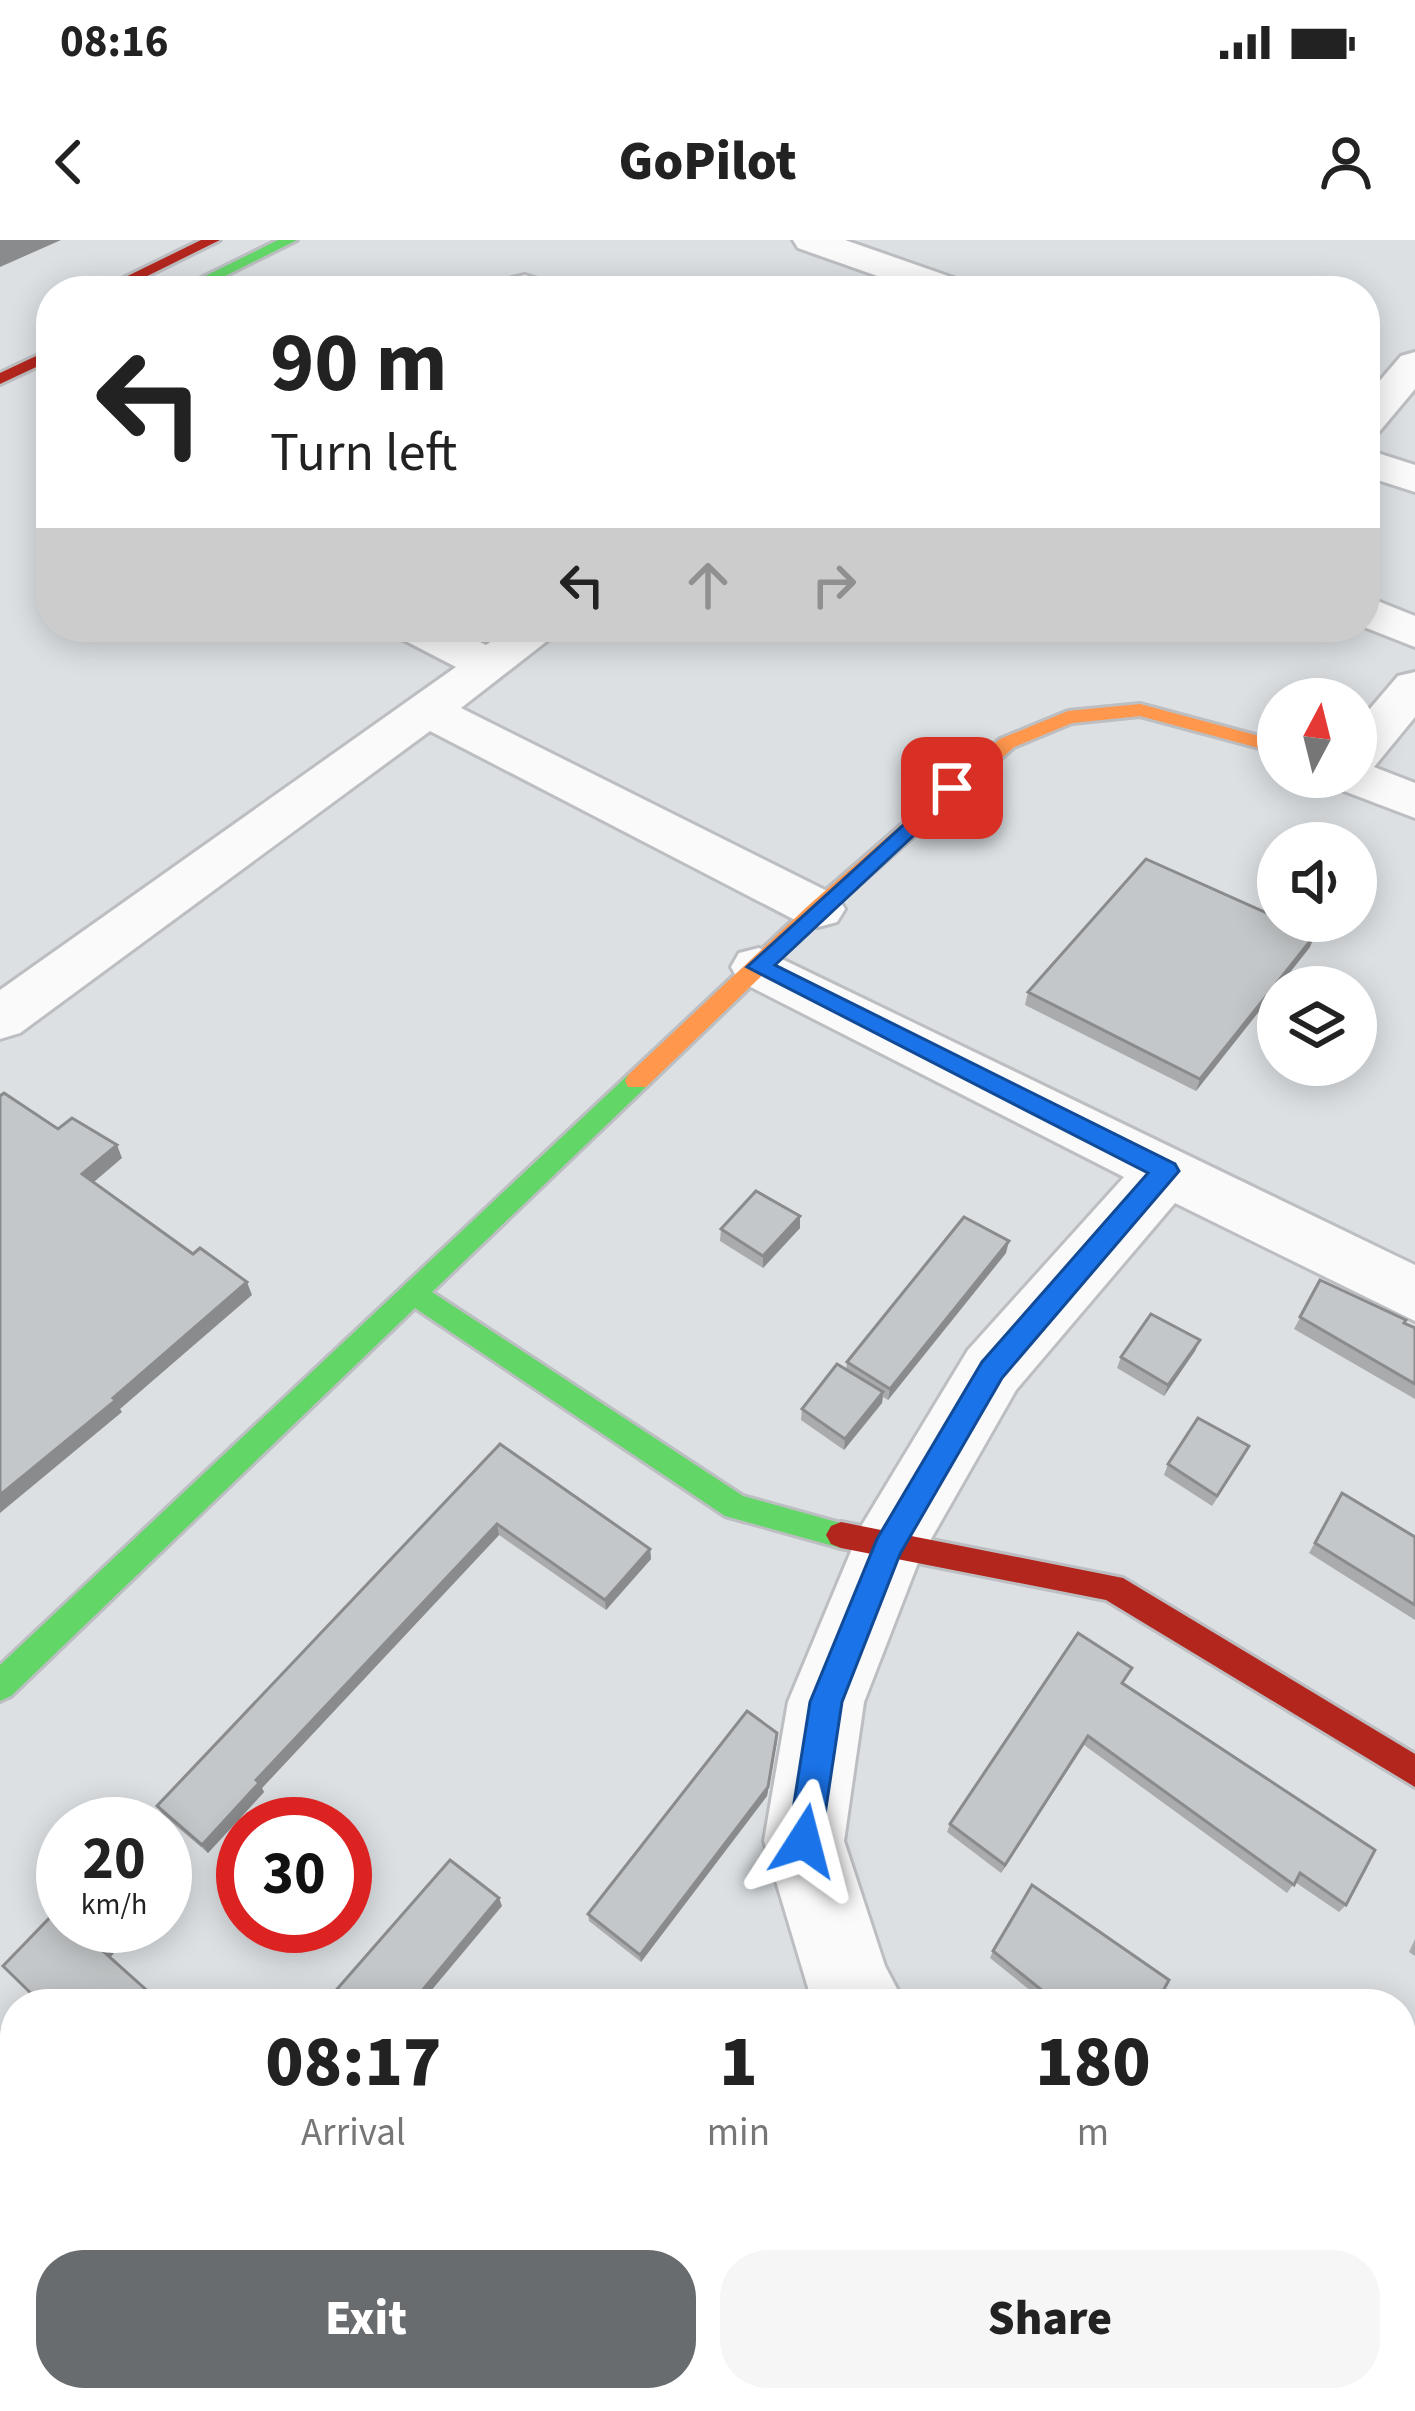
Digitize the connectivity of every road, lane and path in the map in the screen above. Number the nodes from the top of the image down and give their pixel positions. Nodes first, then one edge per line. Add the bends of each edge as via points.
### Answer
1 (213, 240) edge
2 (290, 240) edge
3 (811, 240) edge
4 (919, 240) edge
5 (879, 263) junction
6 (137, 276) edge
7 (214, 276) edge
8 (914, 276) edge
9 (36, 361) edge
10 (1414, 367) edge
11 (0, 379) edge
12 (1380, 406) edge
13 (1380, 467) edge
14 (1415, 479) edge
15 (1380, 617) edge
16 (1415, 633) edge
17 (444, 642) edge
18 (521, 642) edge
19 (489, 665) junction
20 (1415, 686) edge
21 (427, 710) junction
22 (1377, 732) edge
23 (1257, 742) edge
24 (1377, 786) edge
25 (1415, 802) edge
26 (818, 909) junction
27 (759, 967) junction
28 (0, 1018) edge
29 (1166, 1171) junction
30 (414, 1294) junction
31 (1415, 1295) edge
32 (888, 1548) junction
33 (0, 1686) edge
34 (1415, 1772) edge
35 (850, 1989) edge

1 - 6 street
2 - 7 street
3 - 5 street
4 - 5 street
5 - 8 street
9 - 11 street
10 - 12 street
13 - 14 street
15 - 16 street
17 - 19 street
18 - 19 street
19 - 21 street
20 - 22 street
21 - 26 street
21 - 28 street
23 - 26 street via 1141,710 1068,717 1007,743
24 - 25 street
26 - 27 street
27 - 29 street
27 - 30 street
29 - 31 street
29 - 32 street via 992,1370
30 - 32 street via 735,1507
30 - 33 street
32 - 34 street via 1112,1588
32 - 35 street via 826,1702 804,1841

